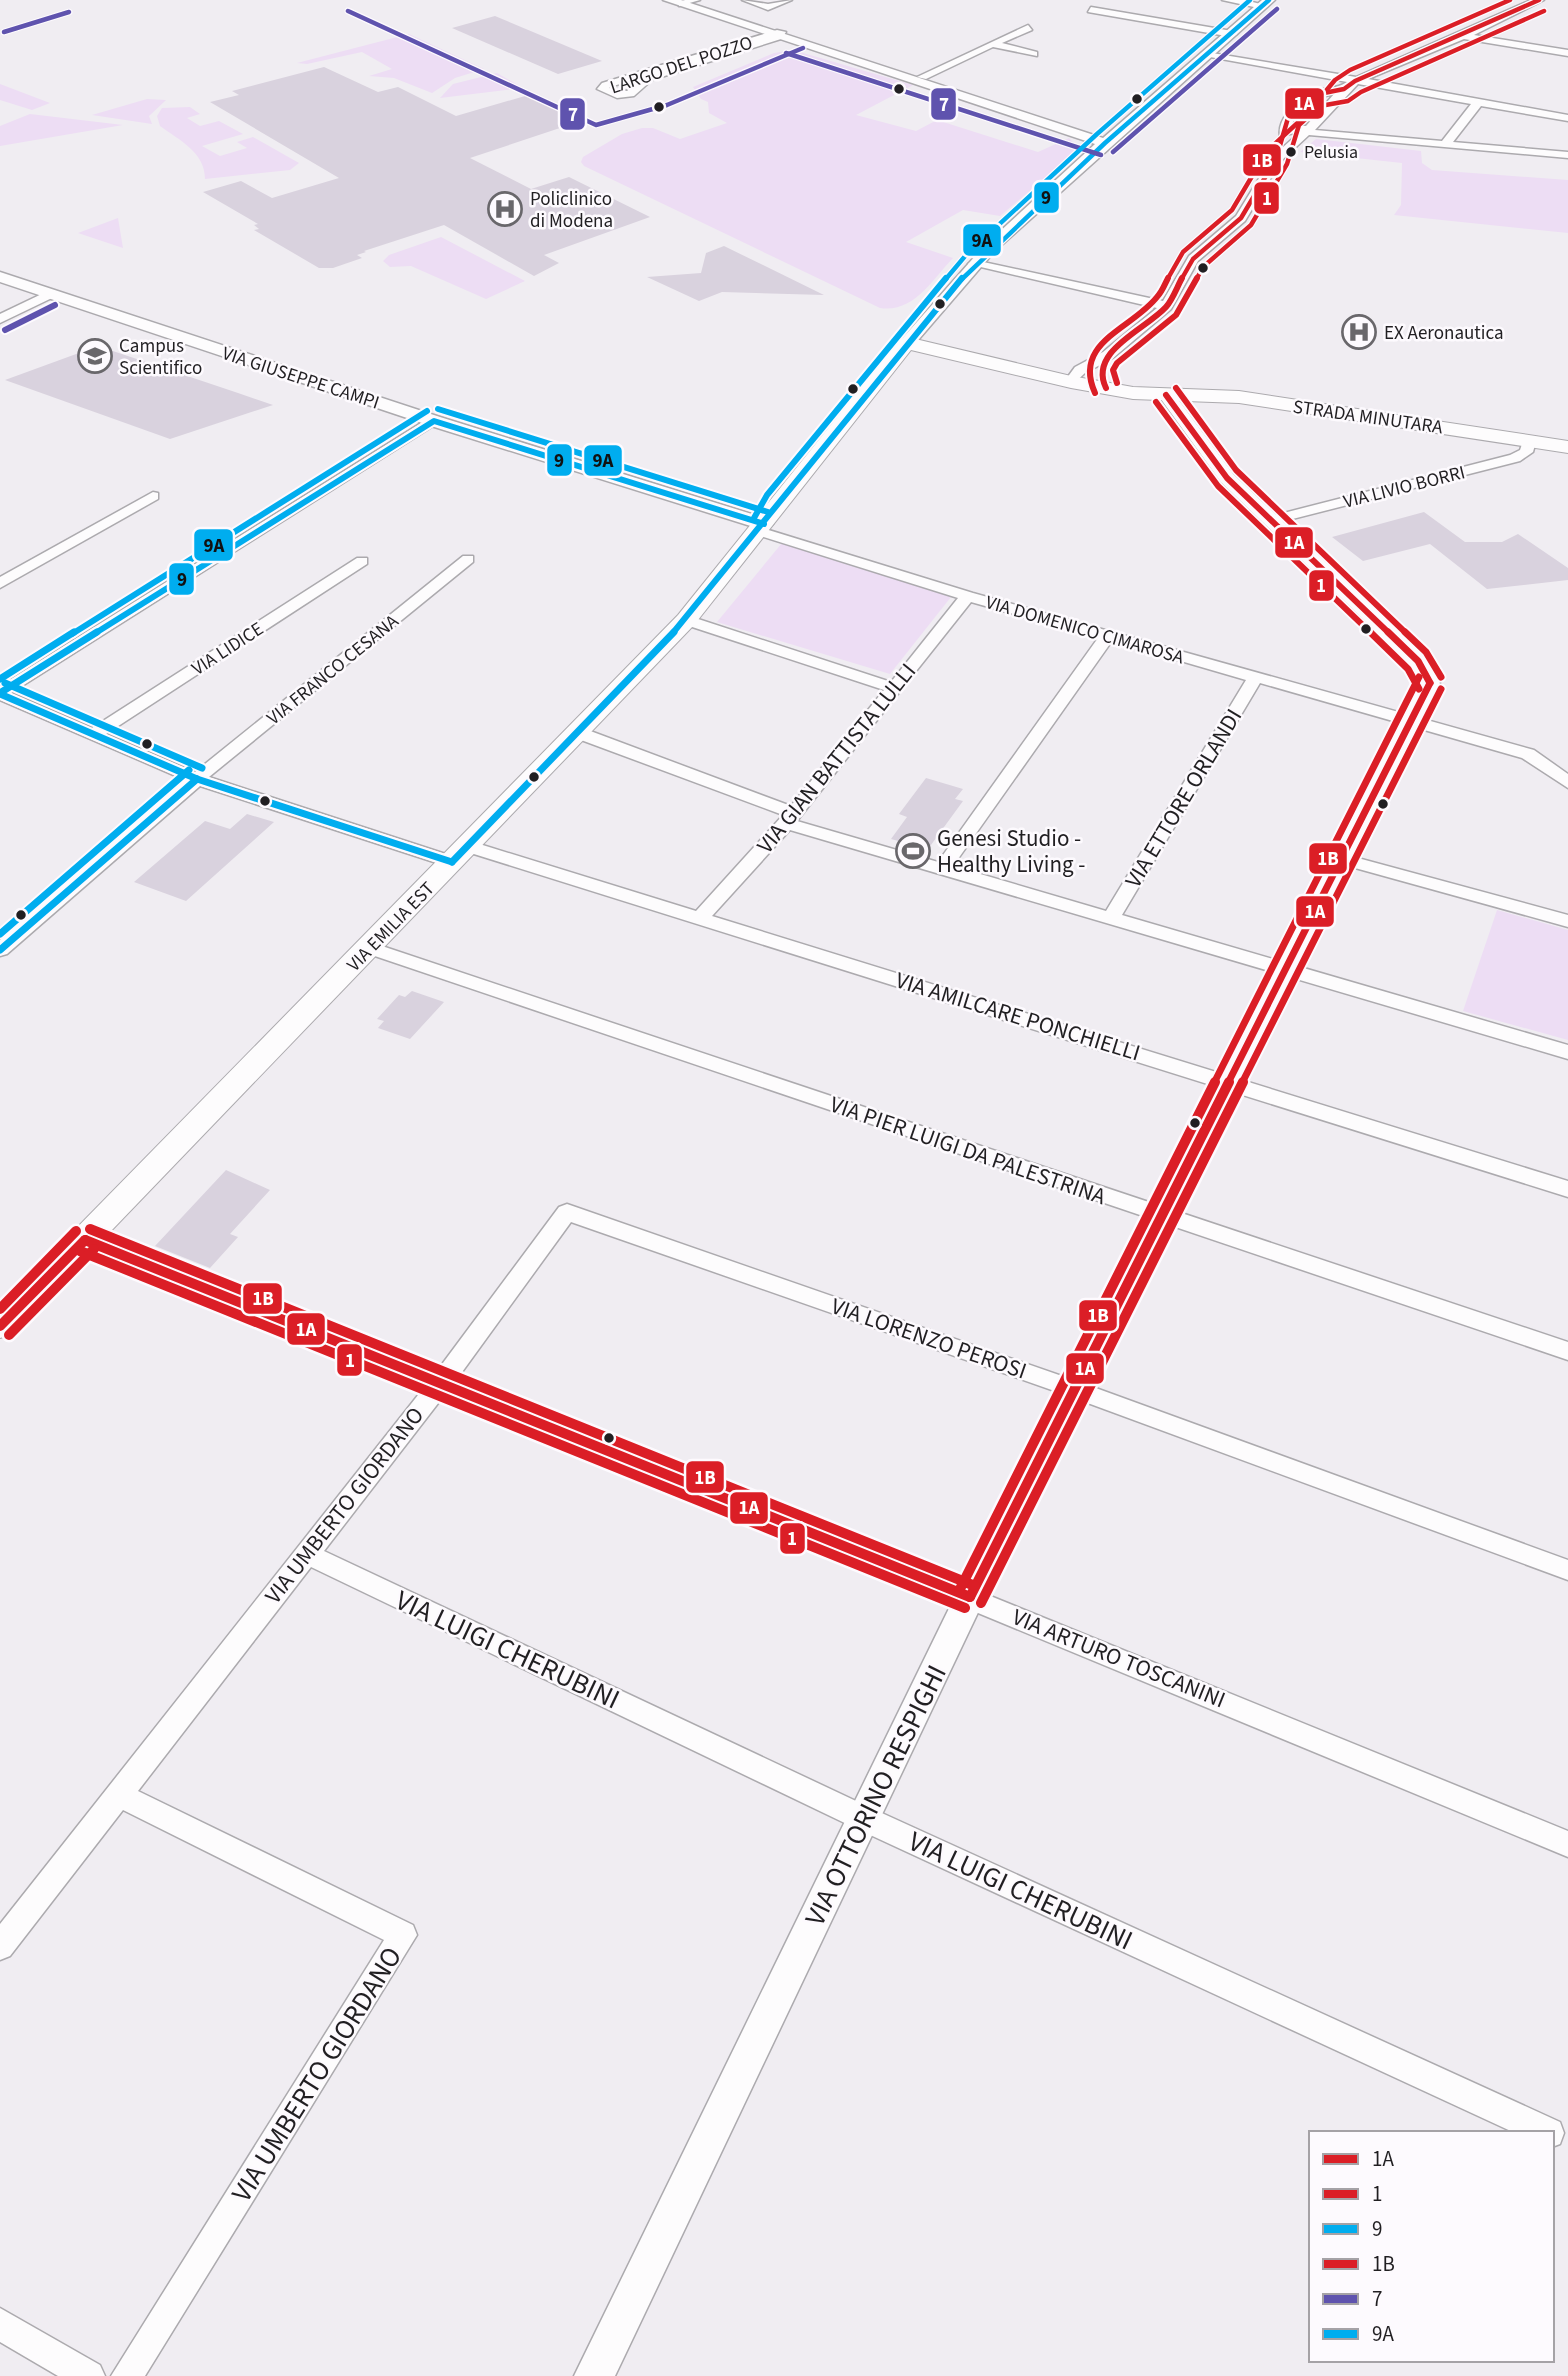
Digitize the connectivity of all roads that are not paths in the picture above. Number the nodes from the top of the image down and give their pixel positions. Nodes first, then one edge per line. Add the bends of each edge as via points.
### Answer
1 (747, 0) edge
2 (787, 0) edge
3 (1227, 0) edge
4 (1539, 0) edge
5 (684, 1) edge
6 (1266, 3) edge
7 (1091, 10) dead end
8 (1028, 29) dead end
9 (779, 34) junction
10 (1232, 34) junction
11 (1463, 36) junction
12 (992, 44) junction
13 (1568, 53) edge
14 (1033, 54) dead end
15 (1210, 54) junction
16 (917, 78) junction
17 (1355, 80) junction
18 (1344, 89) junction
19 (1478, 102) junction
20 (1568, 118) edge
21 (1286, 129) junction
22 (1305, 131) junction
23 (1109, 140) junction
24 (1446, 144) junction
25 (1568, 155) edge
26 (1276, 159) junction
27 (974, 264) junction
28 (0, 277) edge
29 (50, 294) junction
30 (1167, 306) junction
31 (0, 319) edge
32 (906, 343) junction
33 (1108, 355) junction
34 (1071, 382) junction
35 (1106, 388) junction
36 (1166, 395) junction
37 (434, 421) junction
38 (1529, 441) junction
39 (1568, 447) edge
40 (153, 496) dead end
41 (1269, 521) junction
42 (762, 527) junction
43 (468, 559) dead end
44 (362, 561) dead end
45 (0, 583) edge
46 (968, 596) junction
47 (686, 620) junction
48 (1109, 634) junction
49 (1256, 677) junction
50 (894, 688) junction
51 (0, 694) edge
52 (1413, 722) junction
53 (579, 733) junction
54 (92, 735) junction
55 (1540, 760) junction
56 (1568, 764) edge
57 (197, 779) junction
58 (1568, 783) edge
59 (790, 818) junction
60 (459, 854) junction
61 (1343, 859) junction
62 (942, 869) junction
63 (702, 917) junction
64 (1110, 919) junction
65 (1568, 921) edge
66 (370, 948) junction
67 (0, 950) edge
68 (1286, 971) junction
69 (1568, 1052) edge
70 (1228, 1082) junction
71 (1568, 1189) edge
72 (1160, 1215) junction
73 (85, 1240) junction
74 (0, 1326) edge
75 (1568, 1351) edge
76 (441, 1383) junction
77 (1074, 1389) junction
78 (305, 1553) junction
79 (1568, 1570) edge
80 (970, 1597) junction
81 (117, 1794) junction
82 (863, 1818) junction
83 (1568, 1844) edge
84 (0, 1946) edge
85 (1543, 2131) edge
86 (0, 2324) edge
87 (89, 2376) edge
88 (127, 2376) edge
89 (594, 2376) edge

1 - 2 street via 768,7
3 - 6 street
4 - 11 street
5 - 9 street
6 - 10 street, VIA EMILIA EST
7 - 10 street
8 - 12 street
9 - 9 street, LARGO DEL POZZO via 606,85 602,89 630,94 648,78
9 - 16 street
10 - 15 street, VIA EMILIA EST
11 - 13 street
11 - 17 street
12 - 14 street
12 - 16 street
15 - 17 street
15 - 23 street, VIA EMILIA EST
16 - 23 street
17 - 18 street
17 - 19 street
18 - 21 street via 1314,95 1288,118
18 - 22 street
19 - 20 street
19 - 24 street
21 - 22 street
21 - 26 street
22 - 24 street
22 - 26 street
23 - 27 street, VIA EMILIA EST
24 - 25 street
26 - 30 street via 1241,218 1193,259
27 - 30 street
27 - 32 street, VIA EMILIA EST
28 - 29 street, VIA GIUSEPPE CAMPI
29 - 31 street
29 - 37 street, VIA GIUSEPPE CAMPI
30 - 33 street
32 - 34 main road, STRADA MINUTARA
32 - 42 main road, VIA EMILIA EST
33 - 34 street via 1080,370
33 - 35 street via 1101,366
34 - 35 main road, STRADA MINUTARA
35 - 36 main road, STRADA MINUTARA
36 - 38 main road, STRADA MINUTARA via 1239,397
36 - 41 street via 1227,478
37 - 42 street, VIA GIUSEPPE CAMPI
37 - 51 street
38 - 39 main road, STRADA MINUTARA
38 - 41 street, VIA LIVIO BORRI via 1527,452 1515,458
40 - 45 street
41 - 52 street via 1418,661 1430,683
42 - 46 street, VIA DOMENICO CIMAROSA
42 - 47 main road, VIA EMILIA EST
43 - 57 street, VIA FRANCO CESANA
44 - 54 street, VIA LIDICE
46 - 48 street, VIA DOMENICO CIMAROSA
46 - 50 street, VIA GIAN BATTISTA LULLI
47 - 50 street
47 - 53 main road, VIA EMILIA EST
48 - 49 street, VIA DOMENICO CIMAROSA
48 - 62 street
49 - 52 street, VIA DOMENICO CIMAROSA
49 - 64 street, VIA ETTORE ORLANDI
50 - 59 street, VIA GIAN BATTISTA LULLI
51 - 54 street, VIA AMILCARE PONCHIELLI
52 - 55 street, VIA DOMENICO CIMAROSA
52 - 61 street
53 - 59 street
53 - 60 main road, VIA EMILIA EST
54 - 57 street, VIA AMILCARE PONCHIELLI
55 - 56 street
55 - 58 street
57 - 60 street, VIA AMILCARE PONCHIELLI
57 - 67 street, VIA FRANCO CESANA
59 - 62 street
59 - 63 street, VIA GIAN BATTISTA LULLI
60 - 63 street, VIA AMILCARE PONCHIELLI
60 - 66 main road, VIA EMILIA EST
61 - 65 street
61 - 68 street
62 - 64 street
63 - 70 street, VIA AMILCARE PONCHIELLI
64 - 68 street
66 - 72 street, VIA PIER LUIGI DA PALESTRINA
66 - 73 main road, VIA EMILIA EST
68 - 69 street
68 - 70 street
70 - 71 street, VIA AMILCARE PONCHIELLI
70 - 72 street
72 - 75 street, VIA PIER LUIGI DA PALESTRINA
72 - 77 street, VIA OTTORINO RESPIGHI
73 - 74 main road, VIA EMILIA EST
73 - 76 street, VIA ARTURO TOSCANINI
76 - 77 street, VIA LORENZO PEROSI via 567,1212
76 - 78 street, VIA UMBERTO GIORDANO
76 - 80 street, VIA ARTURO TOSCANINI
77 - 79 street, VIA LORENZO PEROSI
77 - 80 street, VIA OTTORINO RESPIGHI
78 - 81 street, VIA UMBERTO GIORDANO
78 - 82 street, VIA LUIGI CHERUBINI
80 - 82 street, VIA OTTORINO RESPIGHI
80 - 83 street, VIA ARTURO TOSCANINI
81 - 84 street, VIA UMBERTO GIORDANO
81 - 88 street, VIA UMBERTO GIORDANO via 403,1935
82 - 85 street, VIA LUIGI CHERUBINI
82 - 89 street, VIA OTTORINO RESPIGHI
86 - 87 street

